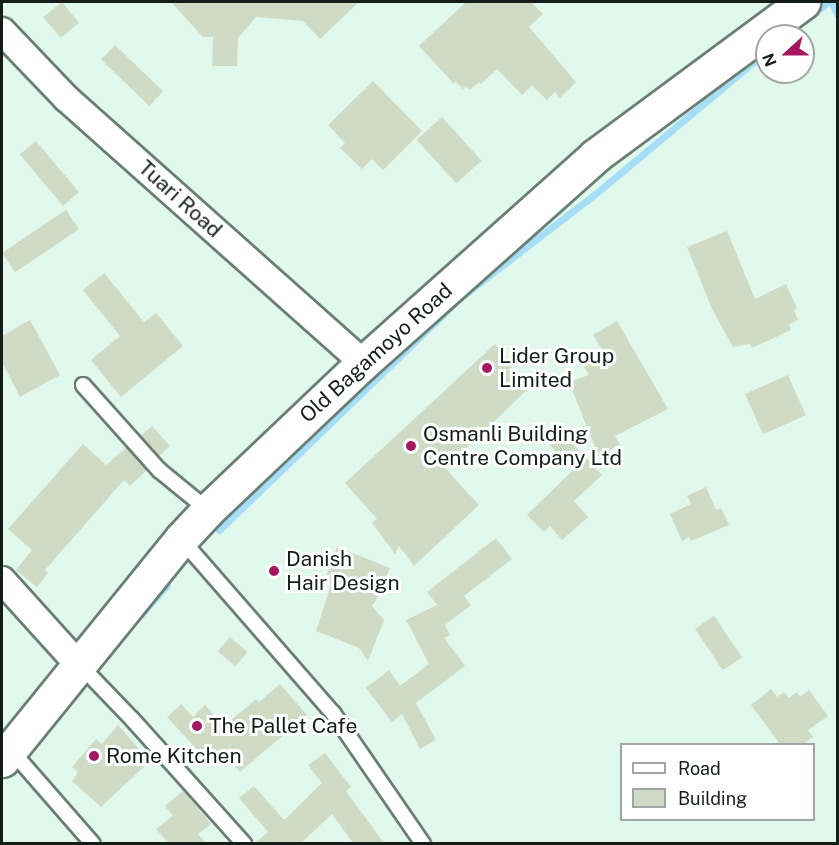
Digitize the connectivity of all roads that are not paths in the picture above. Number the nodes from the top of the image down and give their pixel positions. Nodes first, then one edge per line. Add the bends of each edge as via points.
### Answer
1 (803, 2) edge
2 (2, 31) edge
3 (363, 363) junction
4 (83, 384) dead end
5 (208, 510) junction
6 (181, 539) junction
7 (2, 580) edge
8 (78, 664) junction
9 (6, 755) edge
10 (93, 843) edge
11 (244, 843) edge
12 (423, 843) edge

1 - 3 main road, Old Bagamoyo Road via 595,156
2 - 3 street, Tuari Road via 66,98
3 - 5 main road, Old Bagamoyo Road
4 - 5 lane via 159,470
5 - 6 main road, Old Bagamoyo Road
6 - 8 main road, Old Bagamoyo Road
6 - 12 lane via 333,713
7 - 8 street
8 - 9 main road, Old Bagamoyo Road
8 - 11 lane
9 - 10 lane

